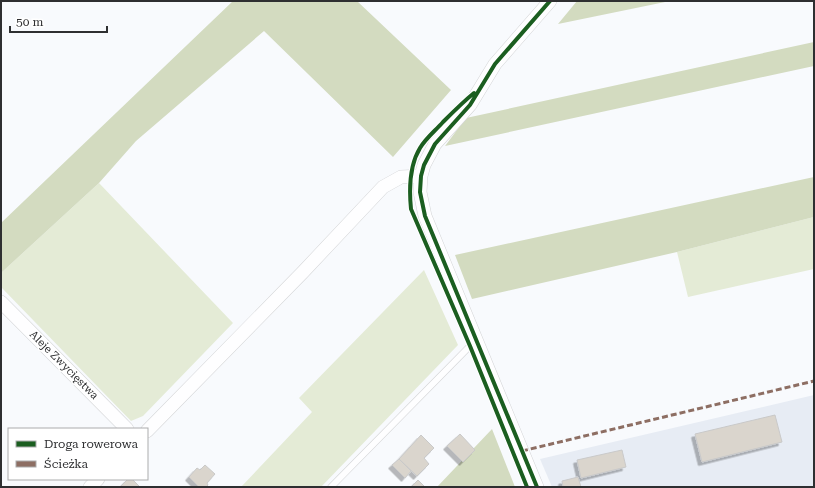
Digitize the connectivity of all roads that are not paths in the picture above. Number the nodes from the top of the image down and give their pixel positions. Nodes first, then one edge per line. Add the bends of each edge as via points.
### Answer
1 (550, 1) edge
2 (420, 176) junction
3 (1, 302) edge
4 (477, 344) junction
5 (126, 428) edge
6 (148, 431) edge
7 (331, 487) edge
8 (537, 487) edge

1 - 2 street via 495,64 470,105 435,144
2 - 4 street via 425,216
2 - 6 street via 401,177 383,187
3 - 5 street, Aleje Zwycięstwa
4 - 7 lane via 470,346
4 - 8 street

